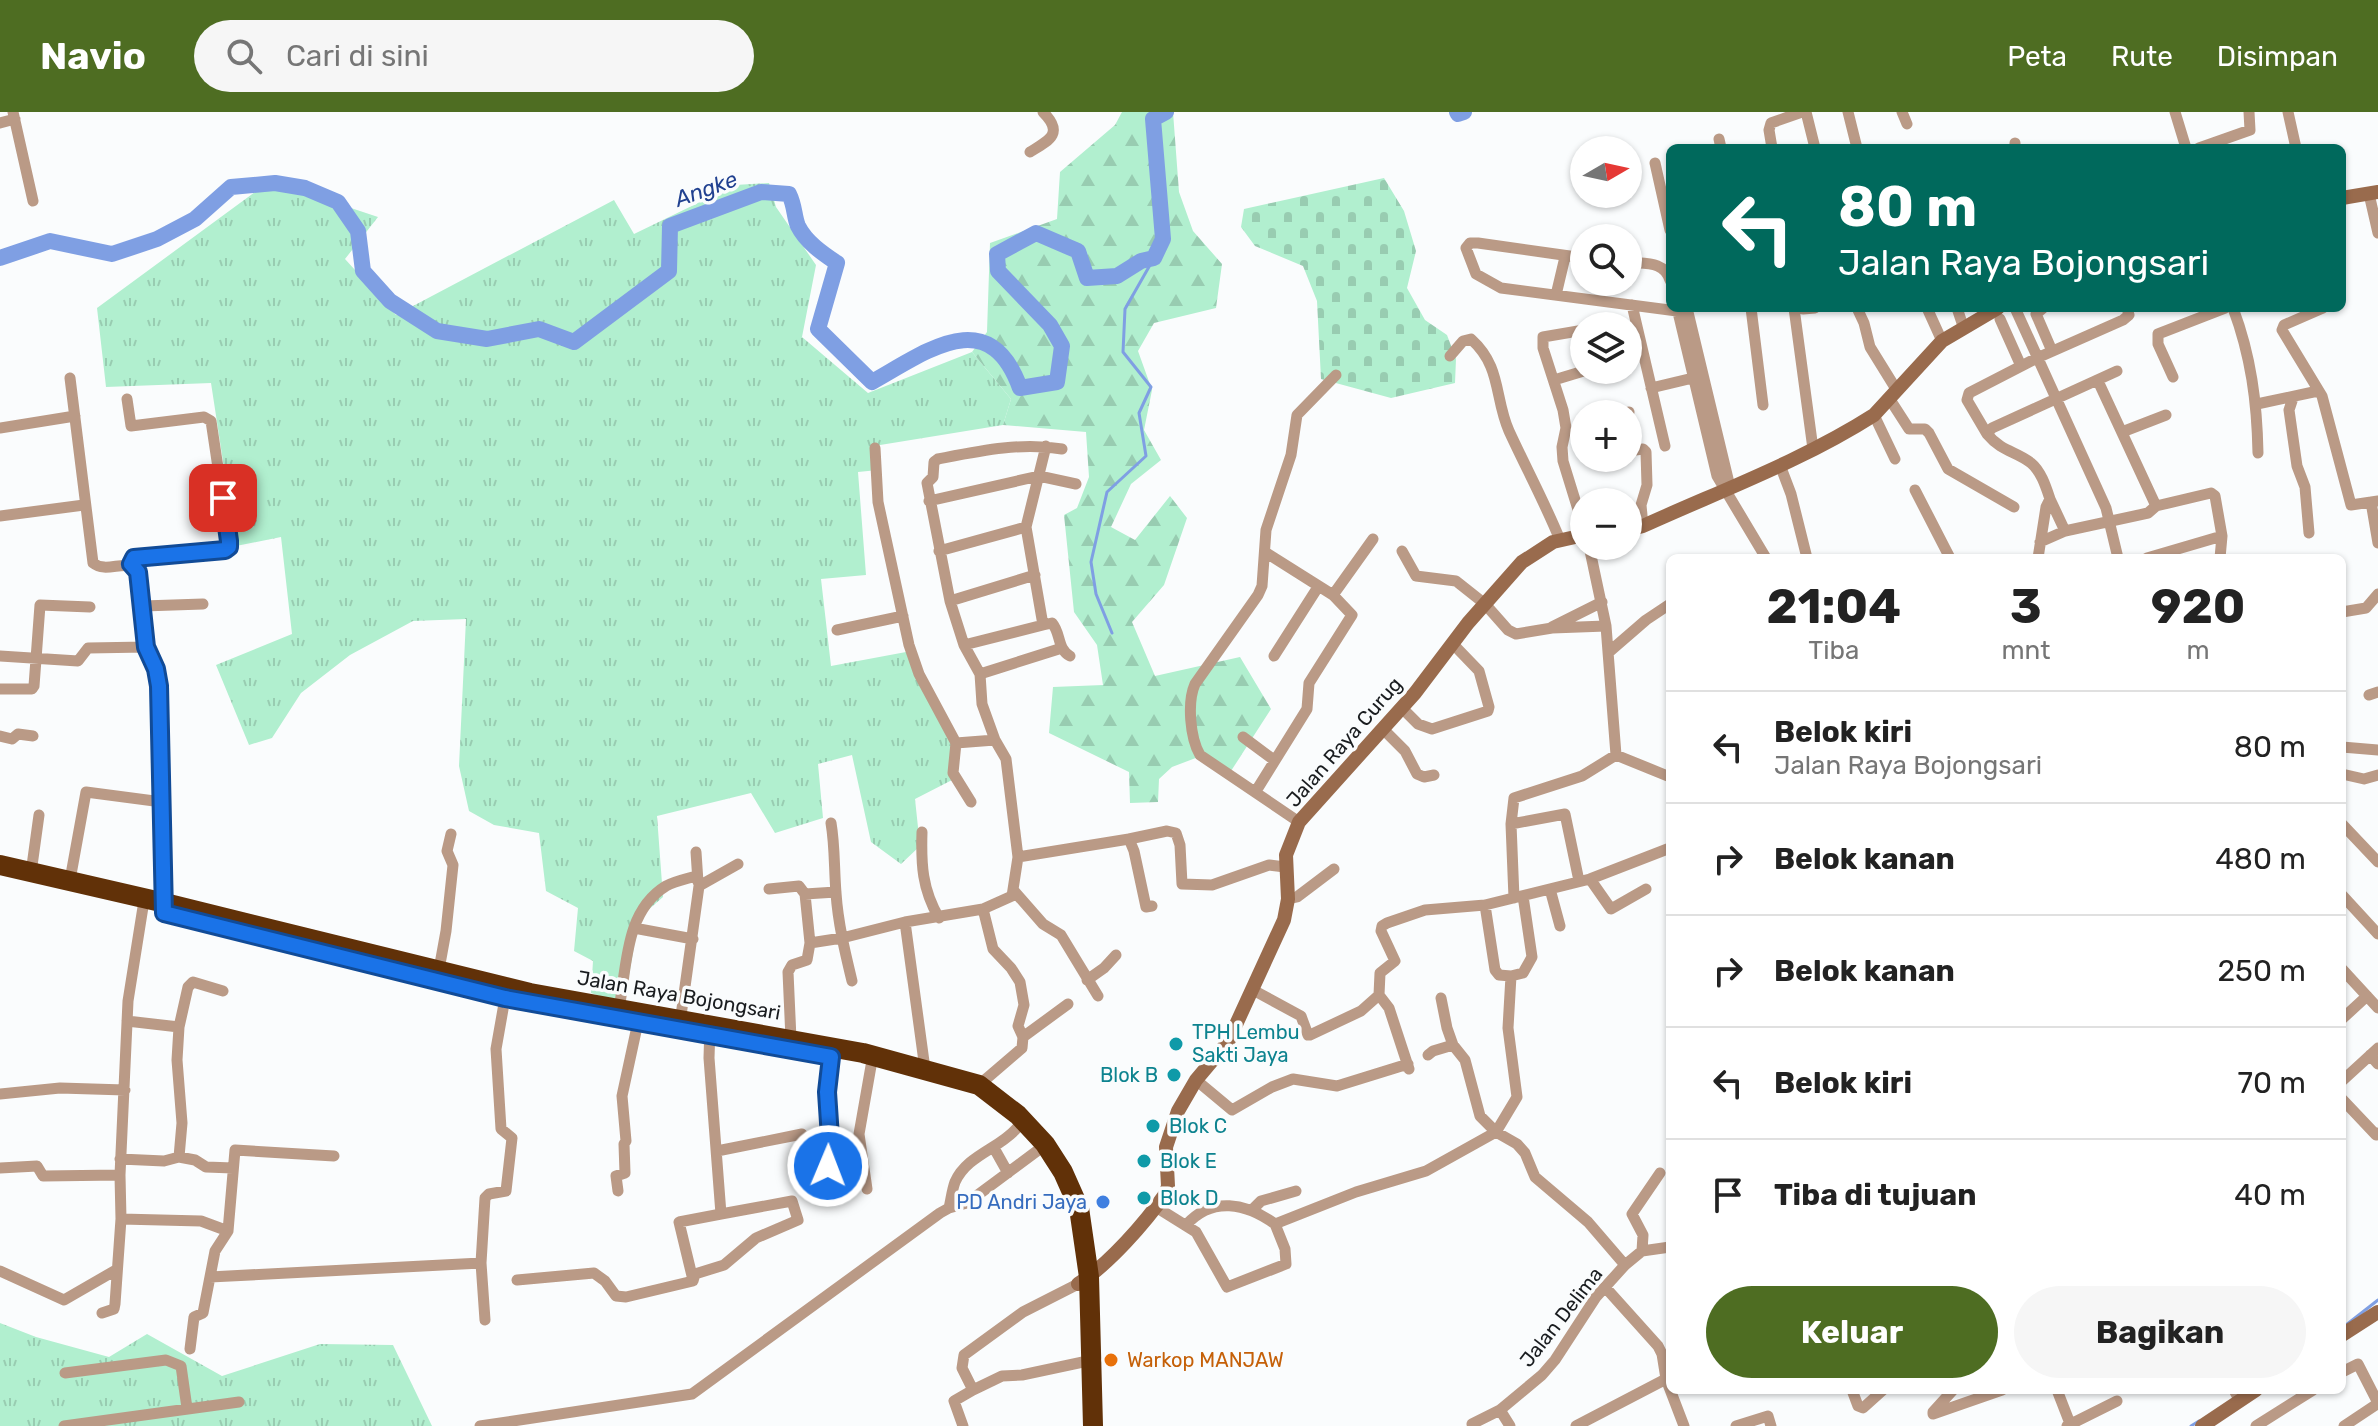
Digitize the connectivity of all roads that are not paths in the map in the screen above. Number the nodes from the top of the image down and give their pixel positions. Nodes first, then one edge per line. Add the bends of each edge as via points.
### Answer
1 (1045, 112) edge
2 (1804, 112) edge
3 (1848, 112) edge
4 (1902, 112) edge
5 (2175, 112) edge
6 (2249, 112) edge
7 (2288, 112) edge
8 (14, 116) edge
9 (0, 123) edge
10 (1907, 124) dead end
11 (1771, 144) edge
12 (1814, 144) edge
13 (1856, 144) edge
14 (2185, 144) edge
15 (2210, 144) edge
16 (2295, 144) edge
17 (1030, 152) dead end
18 (1655, 163) dead end
19 (2373, 193) edge
20 (2346, 197) edge
21 (33, 201) dead end
22 (1666, 212) edge
23 (2378, 233) edge
24 (1565, 257) junction
25 (1570, 257) edge
26 (1642, 263) edge
27 (1666, 269) edge
28 (1556, 295) junction
29 (1632, 305) junction
30 (1666, 308) edge
31 (1681, 312) edge
32 (1681, 312) edge
33 (1751, 312) edge
34 (1795, 312) edge
35 (1859, 312) edge
36 (1929, 312) edge
37 (1958, 312) edge
38 (2017, 312) edge
39 (2038, 312) edge
40 (2128, 312) edge
41 (2215, 312) edge
42 (2234, 312) edge
43 (2314, 312) edge
44 (1999, 313) edge
45 (1963, 326) junction
46 (1570, 332) edge
47 (1942, 341) junction
48 (2052, 351) junction
49 (1450, 356) dead end
50 (2037, 358) junction
51 (2021, 366) junction
52 (2117, 371) dead end
53 (1336, 375) dead end
54 (1570, 375) edge
55 (2173, 377) dead end
56 (70, 378) dead end
57 (1693, 378) junction
58 (1554, 380) junction
59 (2098, 381) junction
60 (1651, 388) junction
61 (2318, 391) junction
62 (1893, 394) junction
63 (2293, 398) junction
64 (127, 399) dead end
65 (2057, 400) junction
66 (2257, 404) junction
67 (1763, 405) dead end
68 (1874, 415) junction
69 (2166, 415) dead end
70 (75, 416) junction
71 (0, 428) edge
72 (2122, 432) junction
73 (1987, 434) junction
74 (1046, 446) junction
75 (1665, 446) dead end
76 (875, 448) dead end
77 (1062, 449) dead end
78 (1642, 449) edge
79 (1813, 449) junction
80 (2258, 453) dead end
81 (1895, 459) dead end
82 (1780, 465) junction
83 (1039, 476) junction
84 (1076, 484) dead end
85 (1571, 488) edge
86 (1727, 488) junction
87 (1915, 490) dead end
88 (2050, 499) junction
89 (1642, 500) edge
90 (929, 501) junction
91 (2375, 502) edge
92 (84, 505) junction
93 (2156, 506) junction
94 (2014, 507) dead end
95 (0, 516) edge
96 (2110, 521) junction
97 (1642, 525) edge
98 (1026, 527) junction
99 (2065, 531) junction
100 (2309, 533) dead end
101 (2222, 536) junction
102 (1570, 538) edge
103 (1373, 539) dead end
104 (1560, 540) junction
105 (2040, 542) junction
106 (2378, 543) edge
107 (939, 551) junction
108 (1402, 551) dead end
109 (1265, 552) junction
110 (1764, 554) edge
111 (1806, 554) edge
112 (1948, 554) edge
113 (2038, 554) edge
114 (2117, 554) edge
115 (2161, 554) edge
116 (2220, 554) edge
117 (1592, 560) edge
118 (131, 564) junction
119 (1035, 575) junction
120 (1318, 587) junction
121 (2378, 594) edge
122 (1333, 595) junction
123 (950, 601) junction
124 (1602, 602) junction
125 (203, 604) dead end
126 (1485, 604) junction
127 (143, 606) junction
128 (90, 607) dead end
129 (1666, 607) edge
130 (2346, 611) edge
131 (903, 616) junction
132 (1043, 625) junction
133 (1606, 626) junction
134 (1552, 628) junction
135 (837, 630) dead end
136 (1452, 643) junction
137 (964, 645) junction
138 (146, 647) junction
139 (1609, 652) junction
140 (0, 656) edge
141 (1274, 656) dead end
142 (36, 658) junction
143 (980, 674) junction
144 (0, 689) edge
145 (1402, 708) junction
146 (1383, 729) junction
147 (0, 736) edge
148 (33, 736) dead end
149 (1243, 737) dead end
150 (995, 740) junction
151 (956, 743) junction
152 (2346, 747) edge
153 (2378, 750) edge
154 (1616, 755) junction
155 (1274, 760) junction
156 (1434, 775) dead end
157 (1666, 775) edge
158 (2346, 775) edge
159 (2376, 780) edge
160 (1256, 791) junction
161 (162, 802) junction
162 (971, 802) dead end
163 (39, 815) dead end
164 (1299, 822) junction
165 (831, 823) dead end
166 (1511, 824) junction
167 (2346, 828) edge
168 (922, 832) dead end
169 (451, 834) dead end
170 (1129, 839) junction
171 (1666, 849) edge
172 (696, 852) dead end
173 (1018, 857) junction
174 (2378, 862) edge
175 (738, 864) dead end
176 (0, 865) edge
177 (1285, 867) junction
178 (1334, 869) dead end
179 (31, 873) junction
180 (0, 874) edge
181 (70, 880) junction
182 (1584, 880) junction
183 (698, 881) junction
184 (769, 889) dead end
185 (1550, 889) junction
186 (1646, 889) dead end
187 (1014, 891) junction
188 (836, 892) junction
189 (805, 894) junction
190 (1519, 897) junction
191 (1288, 899) junction
192 (2346, 899) edge
193 (1485, 905) junction
194 (1152, 906) dead end
195 (143, 907) junction
196 (164, 908) junction
197 (983, 909) junction
198 (939, 918) junction
199 (905, 922) junction
200 (1560, 926) dead end
201 (634, 928) junction
202 (2378, 934) edge
203 (842, 938) junction
204 (693, 939) junction
205 (810, 943) junction
206 (1116, 955) dead end
207 (2346, 973) edge
208 (438, 974) junction
209 (1511, 976) junction
210 (1087, 980) junction
211 (852, 981) dead end
212 (1253, 990) junction
213 (223, 991) dead end
214 (1379, 995) junction
215 (1098, 996) dead end
216 (2367, 996) junction
217 (505, 998) junction
218 (1441, 998) dead end
219 (1068, 1004) dead end
220 (2378, 1008) edge
221 (619, 1009) junction
222 (2346, 1015) edge
223 (127, 1021) junction
224 (638, 1022) junction
225 (680, 1025) junction
226 (179, 1027) junction
227 (710, 1031) junction
228 (1023, 1037) junction
229 (791, 1039) junction
230 (1453, 1045) junction
231 (1428, 1055) dead end
232 (2375, 1056) edge
233 (831, 1057) junction
234 (871, 1066) junction
235 (925, 1069) junction
236 (2346, 1078) edge
237 (1196, 1080) junction
238 (979, 1085) junction
239 (125, 1090) junction
240 (0, 1094) edge
241 (2346, 1103) edge
242 (1017, 1128) junction
243 (1496, 1132) junction
244 (2378, 1133) edge
245 (802, 1134) dead end
246 (994, 1148) junction
247 (717, 1151) junction
248 (1037, 1151) junction
249 (334, 1156) dead end
250 (179, 1157) junction
251 (120, 1159) junction
252 (0, 1168) edge
253 (233, 1168) junction
254 (1008, 1173) junction
255 (1660, 1173) dead end
256 (120, 1175) junction
257 (867, 1189) dead end
258 (618, 1191) dead end
259 (1296, 1191) dead end
260 (821, 1199) dead end
261 (1156, 1207) junction
262 (949, 1208) junction
263 (1252, 1210) junction
264 (721, 1214) junction
265 (121, 1219) junction
266 (1275, 1224) junction
267 (1186, 1225) junction
268 (228, 1231) junction
269 (1666, 1248) edge
270 (1642, 1251) junction
271 (481, 1263) junction
272 (1625, 1265) junction
273 (116, 1270) junction
274 (0, 1271) edge
275 (210, 1277) junction
276 (517, 1280) dead end
277 (693, 1281) junction
278 (1083, 1281) junction
279 (1605, 1287) junction
280 (2378, 1312) edge
281 (102, 1313) dead end
282 (485, 1320) dead end
283 (2346, 1332) edge
284 (190, 1349) dead end
285 (1083, 1362) junction
286 (2346, 1370) edge
287 (65, 1373) dead end
288 (1666, 1379) joint
289 (973, 1390) junction
290 (1672, 1394) edge
291 (1854, 1394) edge
292 (1879, 1394) edge
293 (1950, 1394) edge
294 (1982, 1394) edge
295 (2058, 1394) edge
296 (2307, 1394) edge
297 (2237, 1395) edge
298 (2117, 1401) dead end
299 (239, 1402) dead end
300 (187, 1408) junction
301 (1500, 1410) junction
302 (1472, 1424) edge
303 (67, 1426) edge
304 (480, 1426) edge
305 (963, 1426) edge
306 (1084, 1426) edge
307 (1093, 1426) edge
308 (1510, 1426) edge
309 (1576, 1426) edge
310 (1684, 1426) edge
311 (1736, 1426) edge
312 (1771, 1426) edge
313 (2069, 1426) edge
314 (2202, 1426) edge
315 (2256, 1426) edge
316 (2344, 1426) edge

1 - 17 street via 1054,133
2 - 11 street via 1771,123
2 - 12 street
3 - 13 street
4 - 10 street
5 - 14 street
6 - 15 street via 2250,130
7 - 16 street
8 - 9 street
8 - 21 street
18 - 22 street
19 - 20 main road
19 - 23 street
24 - 25 street
24 - 28 street
24 - 28 street via 1478,243 1466,248 1476,274 1492,284
26 - 27 street
28 - 29 street
29 - 30 street
29 - 60 street
31 - 57 street
32 - 86 street
33 - 67 street
34 - 79 street
35 - 62 street
36 - 47 street
37 - 45 street
38 - 50 street
39 - 48 street
40 - 48 street via 2127,318
41 - 55 street via 2158,334
42 - 66 street
43 - 61 street via 2282,328
44 - 45 main road
44 - 51 street
45 - 47 main road
46 - 58 street via 1543,337
47 - 62 main road
48 - 50 street
49 - 104 street via 1471,339 1494,369 1508,428
50 - 51 street
50 - 65 street
51 - 73 street via 1966,396
52 - 59 street
53 - 109 street via 1297,415 1291,455 1269,516
54 - 58 street
56 - 70 street
57 - 60 street
57 - 86 street via 1717,476
58 - 85 street via 1566,428 1563,461
59 - 65 street
59 - 72 street
60 - 75 street
61 - 63 street
61 - 91 street via 2351,505
62 - 68 main road
62 - 94 street via 1909,429 1929,433 1948,469
63 - 66 street
63 - 100 street via 2289,410
64 - 118 street via 131,426 204,417 211,421 229,541 225,550 134,558
65 - 73 street
65 - 96 street
66 - 80 street
68 - 79 main road
68 - 81 street
69 - 72 street
70 - 71 street
70 - 92 street
72 - 93 street
73 - 88 street via 2034,465
74 - 77 street
74 - 83 street
74 - 90 street via 992,448 938,459 927,483
76 - 131 street via 878,502
78 - 89 street via 1647,485
79 - 82 main road
82 - 86 main road
82 - 111 street
83 - 84 street
83 - 90 street
83 - 98 street
86 - 97 main road
86 - 110 street
87 - 112 street
88 - 99 street
88 - 105 street
90 - 107 street
91 - 106 street
92 - 95 street
92 - 118 street via 93,563 104,568
93 - 96 street via 2148,513
93 - 101 street via 2211,493
96 - 99 street
96 - 114 street
98 - 107 street
98 - 119 street
99 - 105 street
101 - 115 street
101 - 116 street
102 - 104 main road, Jalan Raya Curug
103 - 122 street
104 - 126 main road, Jalan Raya Curug via 1522,562
105 - 113 street
107 - 123 street
108 - 126 street via 1416,576 1456,581
109 - 120 street
109 - 160 street via 1258,595 1195,684 1190,699 1198,752
117 - 124 street
118 - 127 street via 138,572
119 - 123 street
119 - 132 street
120 - 122 street
120 - 141 street
121 - 130 street via 2366,608
122 - 155 street via 1352,615 1309,683 1307,709
123 - 137 street
124 - 133 street
124 - 134 street
125 - 127 street
126 - 134 street via 1516,634
126 - 136 main road, Jalan Raya Curug
127 - 138 street
128 - 142 street via 40,605
129 - 139 street
131 - 135 street
131 - 151 street via 919,674
132 - 137 street
132 - 143 street via 1056,627 1066,652
133 - 134 street
133 - 139 street
136 - 145 main road, Jalan Raya Curug
136 - 145 street via 1479,671 1488,711 1432,729
137 - 143 street
138 - 142 street via 88,648 78,661
138 - 161 street via 159,686
139 - 154 street
140 - 142 street
142 - 144 street via 32,689
143 - 150 street via 982,704
145 - 146 main road, Jalan Raya Curug
146 - 156 street via 1405,751 1417,774
146 - 164 main road, Jalan Raya Curug
147 - 148 street
149 - 155 street
150 - 151 street
150 - 173 street via 1006,759
151 - 162 street via 953,773
152 - 153 street
154 - 157 street
154 - 166 street via 1582,776 1518,795
155 - 160 street
158 - 159 street
160 - 164 street
161 - 181 street via 86,792
161 - 196 street
163 - 179 street
164 - 177 main road, Jalan Raya Curug
165 - 188 street
166 - 182 street via 1565,814
166 - 190 street
167 - 174 street
168 - 198 street via 926,893
169 - 208 street via 447,851 453,865
170 - 173 street
170 - 177 street via 1176,833 1181,882 1212,885 1269,865
170 - 194 street via 1146,907
171 - 182 street
172 - 183 street
173 - 187 street
175 - 183 street
176 - 179 highway, Jalan Raya Bojongsari
177 - 191 main road, Jalan Raya Curug
178 - 191 street
179 - 181 highway, Jalan Raya Bojongsari
180 - 195 highway, Jalan Raya Bojongsari
181 - 196 highway, Jalan Raya Bojongsari
182 - 185 street
182 - 186 street via 1611,909
183 - 201 street via 669,884 655,894 642,907
183 - 204 street
184 - 189 street via 799,886
185 - 190 street
185 - 200 street
187 - 197 street
187 - 210 street via 1047,928 1061,935
188 - 189 street
188 - 203 street
189 - 205 street
190 - 193 street
190 - 209 street via 1532,957 1523,973
191 - 212 main road, Jalan Raya Curug
192 - 202 street
193 - 209 street via 1495,970
193 - 214 street via 1425,910 1382,926 1395,961 1379,975
195 - 196 highway, Jalan Raya Bojongsari
195 - 223 street
196 - 208 highway, Jalan Raya Bojongsari
197 - 198 street
197 - 228 street via 993,949 1020,982 1024,1005 1018,1026
198 - 199 street
199 - 203 street
199 - 235 street
201 - 204 street
201 - 221 street
203 - 205 street
203 - 211 street
204 - 225 street
205 - 229 street via 807,960 788,972
206 - 210 street
207 - 216 street
208 - 217 highway, Jalan Raya Bojongsari
208 - 221 highway, Jalan Raya Bojongsari
209 - 243 street via 1508,1028 1517,1097
210 - 215 street
212 - 214 street via 1301,1016 1308,1035 1361,1011
212 - 237 main road, Jalan Raya Curug via 1222,1051
213 - 226 street via 190,983
214 - 237 street via 1387,1002 1408,1066 1337,1086 1293,1079 1232,1110
216 - 220 street
216 - 222 street
217 - 224 highway, Jalan Raya Bojongsari
217 - 271 street via 497,1035 499,1102 501,1129 512,1138 506,1191 485,1198
218 - 230 street
219 - 228 street
221 - 225 highway, Jalan Raya Bojongsari
223 - 226 street
223 - 239 street
224 - 225 highway, Jalan Raya Bojongsari
224 - 258 street via 622,1096 625,1173 616,1176
225 - 227 highway, Jalan Raya Bojongsari
226 - 250 street
227 - 229 highway, Jalan Raya Bojongsari
227 - 233 highway, Jalan Raya Bojongsari
227 - 247 street
228 - 238 street via 1022,1048
229 - 235 highway, Jalan Raya Bojongsari
230 - 231 street
230 - 243 street via 1465,1060 1480,1116
232 - 236 street
233 - 234 highway, Jalan Raya Bojongsari
233 - 260 street via 831,1153 828,1167 818,1174
234 - 242 highway, Jalan Raya Bojongsari via 954,1088
234 - 257 street via 859,1134
235 - 238 highway, Jalan Raya Bojongsari
237 - 261 main road, Jalan Raya Curug via 1168,1140 1168,1186
238 - 278 highway, Jalan Raya Bojongsari via 1018,1115 1063,1172 1079,1208
239 - 240 street via 60,1088
239 - 251 street
241 - 244 street
242 - 246 street
242 - 248 highway, Jalan Raya Bojongsari
243 - 266 street via 1426,1171
243 - 272 street via 1517,1144 1535,1177 1588,1222
245 - 247 street
246 - 254 street
246 - 262 street via 964,1168
247 - 264 street
248 - 254 street
248 - 278 highway, Jalan Raya Bojongsari via 1068,1208
249 - 253 street via 235,1150
250 - 251 street
250 - 253 street via 206,1167
251 - 256 street
252 - 256 street via 37,1166 43,1176
253 - 268 street
254 - 262 street via 967,1203
255 - 270 street via 1632,1214 1643,1235
256 - 265 street
259 - 263 street via 1261,1201
261 - 267 street
261 - 278 main road, Jalan Raya Curug
262 - 304 street via 692,1394
263 - 266 street
263 - 267 street via 1208,1208
264 - 277 street via 679,1222
264 - 277 street via 792,1201 799,1217 744,1246 724,1265 695,1274
265 - 268 street via 201,1221
265 - 273 street
266 - 267 street via 1286,1264 1227,1287 1202,1238
268 - 275 street via 215,1251
269 - 270 street
270 - 272 street, Jalan Delima
271 - 275 street
271 - 282 street
272 - 279 street, Jalan Delima
273 - 274 street via 64,1300
273 - 281 street via 114,1307
275 - 284 street via 203,1313 194,1317
276 - 277 street via 594,1273 619,1298
278 - 285 highway, Jalan Raya Bojongsari
278 - 289 street via 1023,1312 966,1352 962,1368
278 - 307 highway, Jalan Raya Bojongsari
279 - 288 street via 1658,1346
279 - 301 street, Jalan Delima via 1555,1360
280 - 283 main road
285 - 289 street via 1002,1376
285 - 306 highway, Jalan Raya Bojongsari
286 - 316 street via 2358,1364 2377,1404
287 - 300 street via 176,1362
288 - 309 street
289 - 305 street via 954,1401
290 - 310 street
291 - 292 street via 1863,1408
293 - 294 street via 1932,1414
295 - 313 street
296 - 315 street
297 - 314 main road
298 - 313 street
299 - 300 street
300 - 303 street
301 - 302 street, Jalan Delima
301 - 308 street
311 - 312 street via 1766,1416

